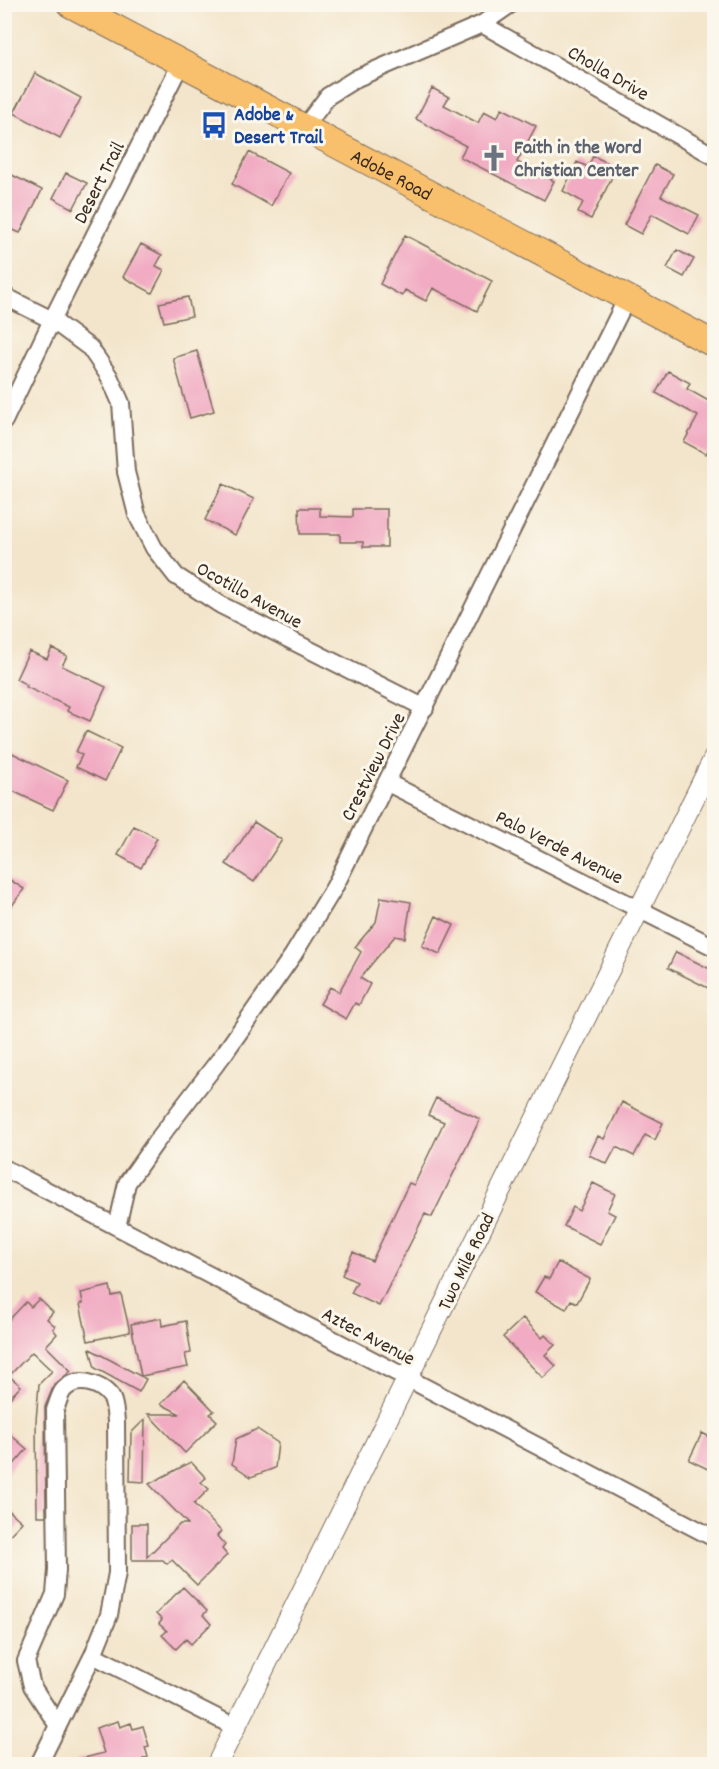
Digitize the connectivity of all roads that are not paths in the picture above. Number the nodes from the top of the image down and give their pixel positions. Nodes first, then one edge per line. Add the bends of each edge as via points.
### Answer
1 (70, 4) edge
2 (511, 4) edge
3 (482, 24) junction
4 (181, 63) junction
5 (304, 128) junction
6 (714, 156) edge
7 (4, 296) edge
8 (627, 298) junction
9 (52, 320) junction
10 (714, 344) edge
11 (4, 421) edge
12 (425, 708) junction
13 (714, 758) edge
14 (388, 783) junction
15 (639, 909) junction
16 (714, 946) edge
17 (4, 1168) edge
18 (117, 1227) junction
19 (407, 1378) junction
20 (714, 1538) edge
21 (93, 1655) junction
22 (58, 1726) junction
23 (235, 1728) junction
24 (39, 1764) edge
25 (217, 1764) edge

1 - 4 main road, Adobe Road
2 - 3 street
3 - 5 street via 357,78 328,96
3 - 6 street, Cholla Drive
4 - 5 main road, Adobe Road
4 - 9 street, Desert Trail
5 - 8 main road, Adobe Road
7 - 9 street, Ocotillo Avenue
8 - 10 main road, Adobe Road
8 - 12 street, Crestview Drive
9 - 11 street, Desert Trail
9 - 12 street, Ocotillo Avenue via 90,348 109,376 121,404 126,472 136,515 154,548 176,576 221,605
12 - 14 street, Crestview Drive
13 - 15 street, Two Mile Road
14 - 15 street, Palo Verde Avenue
14 - 18 street, Crestview Drive via 334,888 292,955 127,1184
15 - 16 street, Palo Verde Avenue
15 - 19 street, Two Mile Road
17 - 18 street, Aztec Avenue
18 - 19 street, Aztec Avenue
19 - 20 street, Aztec Avenue
19 - 23 street, Two Mile Road
21 - 22 street
21 - 22 street via 109,1615 117,1573 116,1420 113,1399 102,1387 90,1382 63,1390 55,1410 55,1594 26,1661 32,1686
21 - 23 street
22 - 24 street
23 - 25 street, Two Mile Road

